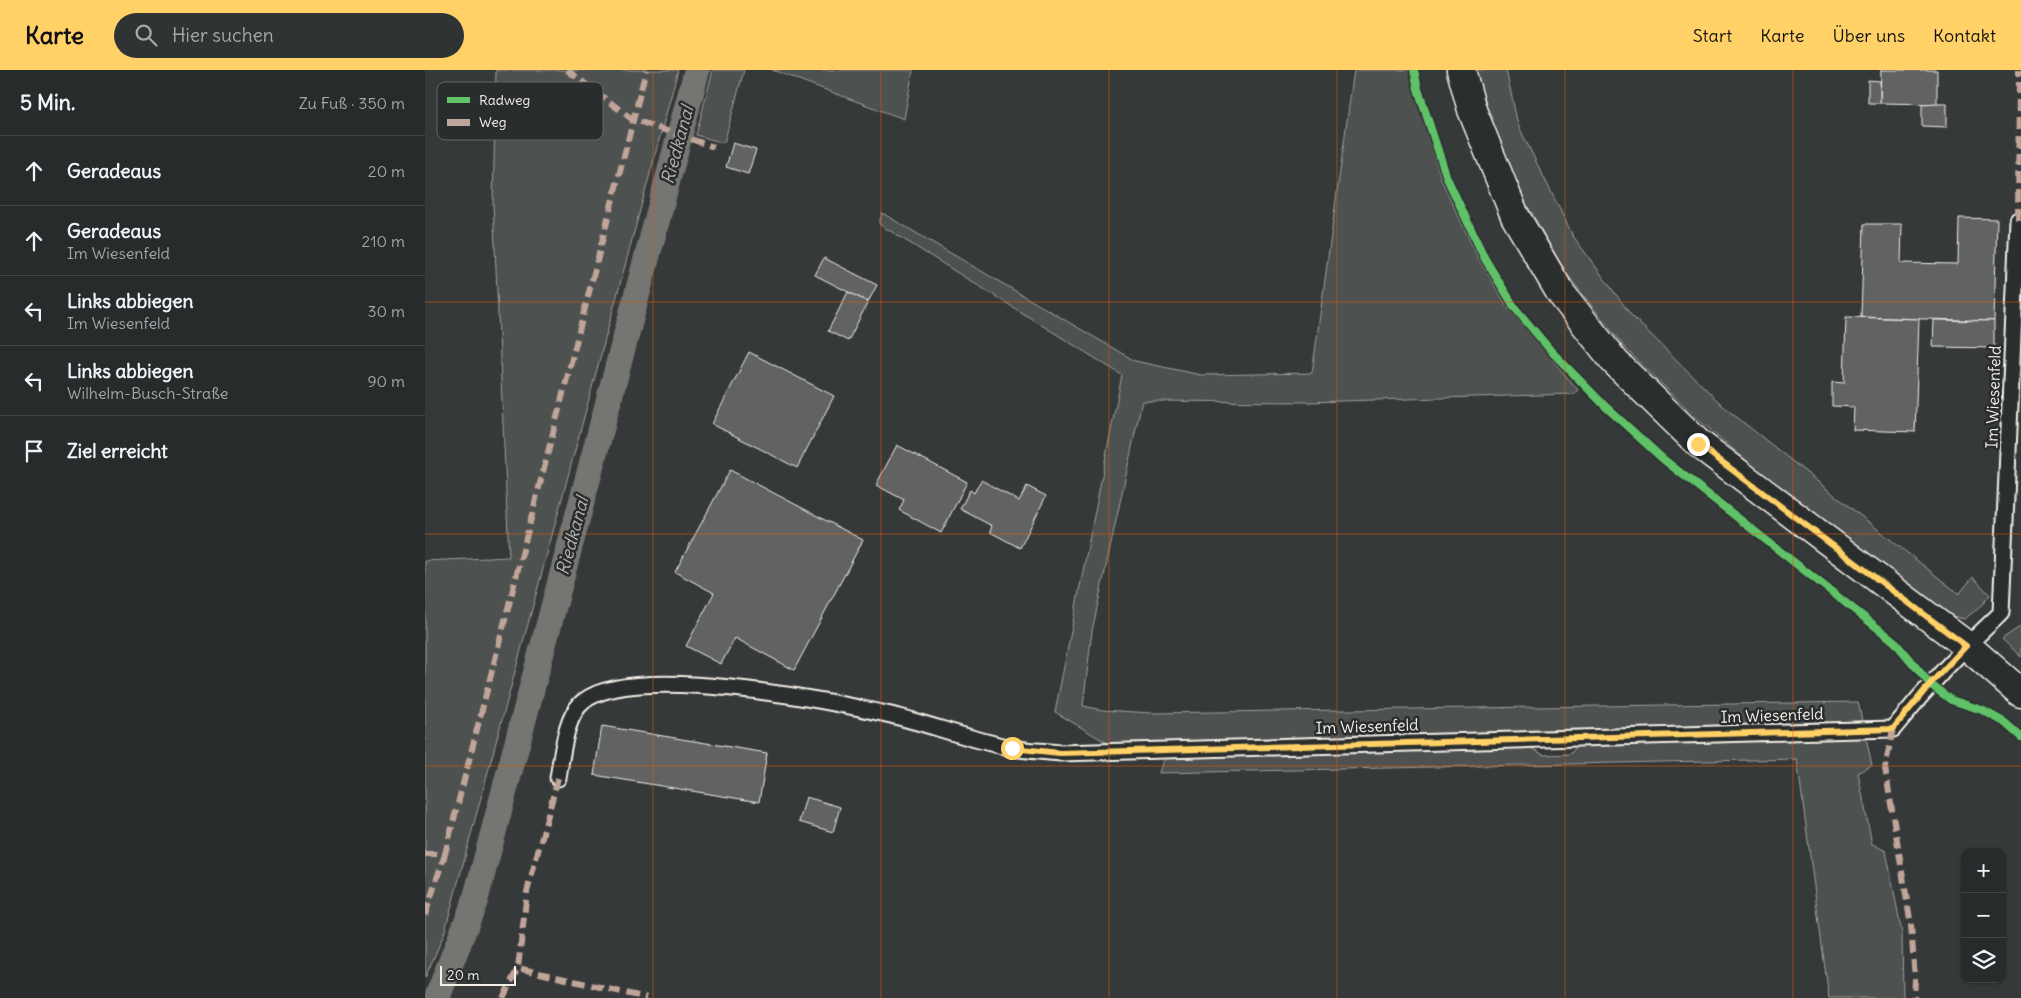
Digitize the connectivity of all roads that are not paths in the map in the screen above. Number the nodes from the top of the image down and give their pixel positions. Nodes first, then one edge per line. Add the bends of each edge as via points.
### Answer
1 (1461, 70) edge
2 (2018, 220) dead end
3 (1966, 646) junction
4 (2021, 693) edge
5 (558, 778) dead end

1 - 3 main road via 1472,110 1515,216 1560,292 1615,362 1698,444
2 - 3 lane, Im Wiesenfeld via 2001,612
3 - 4 main road
3 - 5 lane, Im Wiesenfeld via 1893,729 1060,753 1012,748 892,716 773,694 704,684 642,686 597,691 582,702 572,716

